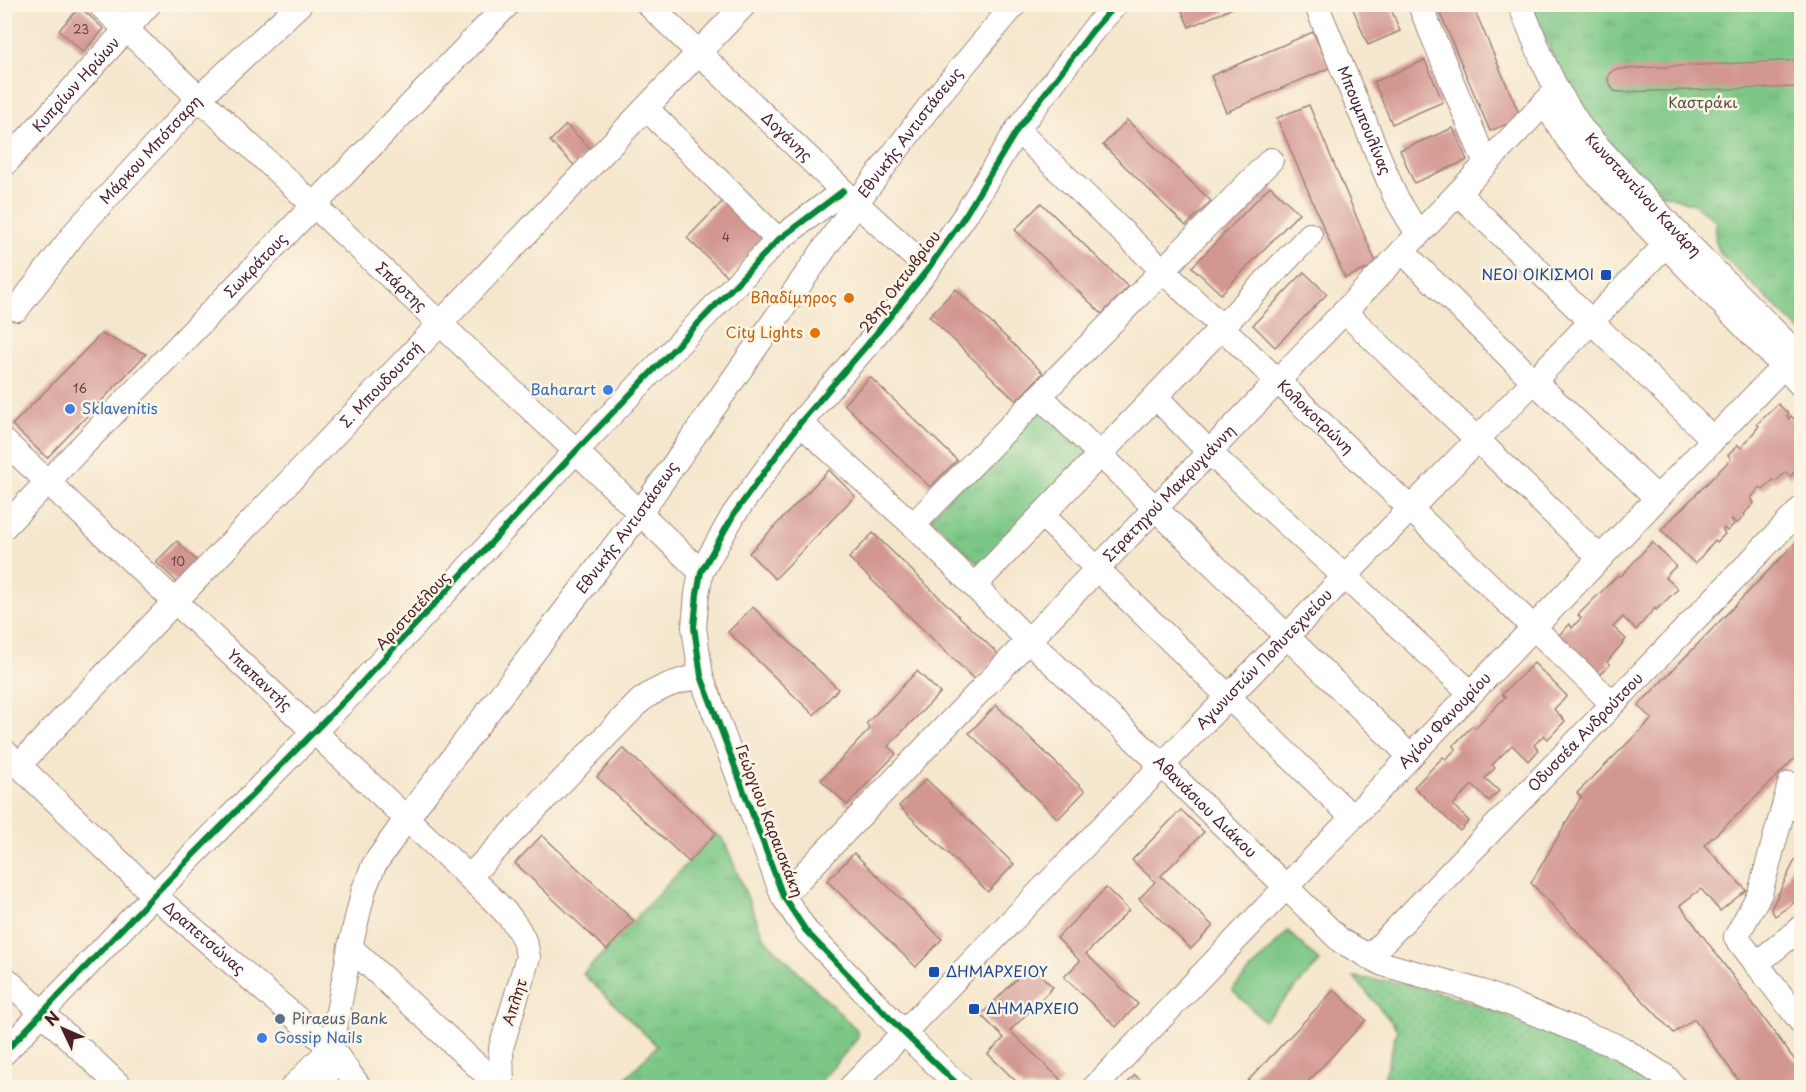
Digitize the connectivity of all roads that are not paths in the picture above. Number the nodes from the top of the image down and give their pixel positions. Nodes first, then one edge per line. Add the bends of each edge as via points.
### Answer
1 (99, 4) edge
2 (149, 4) edge
3 (300, 4) edge
4 (508, 4) edge
5 (648, 4) edge
6 (745, 4) edge
7 (1015, 4) edge
8 (1116, 4) edge
9 (1316, 4) edge
10 (1520, 4) edge
11 (1422, 10) dead end
12 (126, 30) junction
13 (699, 53) junction
14 (1551, 97) junction
15 (199, 98) junction
16 (646, 108) junction
17 (1017, 130) junction
18 (1271, 160) dead end
19 (4, 165) edge
20 (1486, 165) junction
21 (1458, 193) junction
22 (850, 196) junction
23 (313, 206) junction
24 (1310, 235) dead end
25 (778, 240) junction
26 (1671, 240) junction
27 (1410, 243) junction
28 (928, 269) junction
29 (1162, 271) junction
30 (17, 309) dead end
31 (1344, 311) junction
32 (1592, 321) junction
33 (440, 324) junction
34 (1221, 328) junction
35 (1793, 360) edge
36 (1277, 381) junction
37 (1534, 381) junction
38 (1802, 386) edge
39 (1040, 396) junction
40 (1155, 397) junction
41 (800, 423) junction
42 (1713, 439) junction
43 (1478, 440) junction
44 (4, 441) edge
45 (576, 451) junction
46 (1209, 452) junction
47 (1100, 454) junction
48 (47, 481) junction
49 (1658, 498) junction
50 (1155, 508) junction
51 (1802, 508) edge
52 (1410, 509) junction
53 (640, 513) junction
54 (1042, 515) junction
55 (913, 525) junction
56 (4, 527) edge
57 (1600, 558) junction
58 (1097, 568) junction
59 (701, 572) junction
60 (1345, 576) junction
61 (975, 585) junction
62 (175, 601) junction
63 (1533, 628) junction
64 (1287, 636) junction
65 (1028, 640) junction
66 (701, 676) junction
67 (1471, 693) junction
68 (1229, 695) junction
69 (1613, 704) junction
70 (315, 732) junction
71 (1410, 756) junction
72 (12, 758) edge
73 (1162, 765) junction
74 (1790, 784) dead end
75 (1352, 817) junction
76 (406, 819) junction
77 (469, 877) junction
78 (1285, 887) junction
79 (154, 895) junction
80 (783, 896) junction
81 (512, 920) joint
82 (1802, 927) edge
83 (350, 947) junction
84 (1369, 957) junction
85 (1756, 964) junction
86 (4, 977) edge
87 (42, 1012) junction
88 (1802, 1023) edge
89 (903, 1032) junction
90 (331, 1048) junction
91 (4, 1053) edge
92 (122, 1088) edge
93 (292, 1088) edge
94 (324, 1088) edge
95 (360, 1088) edge
96 (502, 1088) edge
97 (850, 1088) edge
98 (962, 1088) edge
99 (1094, 1088) edge
100 (1675, 1088) edge

1 - 12 street, Σπάρτης
2 - 12 street, Κυπρίων Ηρώων
3 - 15 street, Μάρκου Μπότσαρη
4 - 23 street, Σωκράτους
5 - 13 street, Δογάνης
6 - 13 street, Σ. Μπουδουτσή
7 - 22 street, Εθνικής Αντιστάσεως
8 - 17 street, 28ης Οκτωβρίου
9 - 27 street, Μπουμπουλίνας via 1395,195
10 - 14 street, Κωνσταντίνου Κανάρη via 1542,59
11 - 20 street
12 - 15 street, Σπάρτης
12 - 19 street, Κυπρίων Ηρώων
13 - 16 street, Σ. Μπουδουτσή
13 - 22 street, Δογάνης
14 - 20 street, Στρατηγού Μακρυγιάννη
14 - 26 street, Κωνσταντίνου Κανάρη via 1567,138 1588,165
15 - 23 street, Σπάρτης
15 - 30 street, Μάρκου Μπότσαρη via 77,230
16 - 25 street
16 - 33 street, Σ. Μπουδουτσή
17 - 28 street, 28ης Οκτωβρίου
17 - 29 street, Κολοκοτρώνη
18 - 29 street
20 - 21 street, Στρατηγού Μακρυγιάννη
21 - 27 street, Στρατηγού Μακρυγιάννη
21 - 32 street
22 - 25 street, Αριστοτέλους
22 - 28 street, Δογάνης
22 - 53 street, Εθνικής Αντιστάσεως
23 - 33 street, Σπάρτης
23 - 48 street, Σωκράτους
24 - 34 street
25 - 45 street, Αριστοτέλους
26 - 32 street, Αγωνιστών Πολυτεχνείου
26 - 35 street, Κωνσταντίνου Κανάρη
27 - 31 street, Στρατηγού Μακρυγιάννη
27 - 37 street, Μπουμπουλίνας
28 - 41 street, 28ης Οκτωβρίου
29 - 34 street, Κολοκοτρώνη
29 - 39 street
31 - 36 street, Στρατηγού Μακρυγιάννη
31 - 43 street
32 - 37 street, Αγωνιστών Πολυτεχνείου
32 - 42 street
33 - 45 street, Σπάρτης
33 - 62 street, Σ. Μπουδουτσή
34 - 36 street, Κολοκοτρώνη
34 - 40 street
35 - 38 street, Κωνσταντίνου Κανάρη
35 - 42 street, Αγίου Φανουρίου
36 - 46 street, Στρατηγού Μακρυγιάννη
36 - 52 street, Κολοκοτρώνη
37 - 43 street, Αγωνιστών Πολυτεχνείου
37 - 49 street, Μπουμπουλίνας
39 - 47 street
39 - 55 street
40 - 46 street
40 - 47 street
41 - 55 street, Αθανάσιου Διάκου
41 - 59 street, 28ης Οκτωβρίου via 734,514
42 - 49 street, Αγίου Φανουρίου
43 - 52 street, Αγωνιστών Πολυτεχνείου
43 - 57 street
44 - 48 street, Υπαπαντής
45 - 53 street, Σπάρτης
45 - 70 street, Αριστοτέλους
46 - 50 street, Στρατηγού Μακρυγιάννη
46 - 60 street
47 - 50 street
47 - 54 street
48 - 56 street, Σωκράτους
48 - 62 street, Υπαπαντής
49 - 57 street, Αγίου Φανουρίου
50 - 58 street, Στρατηγού Μακρυγιάννη
50 - 64 street
51 - 69 street, Οδυσσέα Ανδρούτσου
52 - 60 street, Αγωνιστών Πολυτεχνείου
52 - 63 street, Κολοκοτρώνη
53 - 59 street, Σπάρτης
53 - 76 street, Εθνικής Αντιστάσεως
54 - 58 street
54 - 61 street
55 - 61 street, Αθανάσιου Διάκου
57 - 63 street, Αγίου Φανουρίου
58 - 65 street, Στρατηγού Μακρυγιάννη
58 - 68 street
59 - 66 street, Γεώργιου Καραισκάκη via 694,627
60 - 64 street, Αγωνιστών Πολυτεχνείου
60 - 67 street
61 - 65 street, Αθανάσιου Διάκου
62 - 70 street, Υπαπαντής
62 - 72 street, Σ. Μπουδουτσή
63 - 67 street, Αγίου Φανουρίου
63 - 69 street, Κολοκοτρώνη
64 - 68 street, Αγωνιστών Πολυτεχνείου
64 - 71 street
65 - 73 street, Αθανάσιου Διάκου
65 - 80 street, Στρατηγού Μακρυγιάννη
66 - 77 street via 668,685 640,701
66 - 80 street, Γεώργιου Καραισκάκη
67 - 71 street, Αγίου Φανουρίου
68 - 73 street, Αγωνιστών Πολυτεχνείου
68 - 75 street
69 - 84 street, Οδυσσέα Ανδρούτσου
70 - 76 street, Υπαπαντής
70 - 79 street, Αριστοτέλους
71 - 75 street, Αγίου Φανουρίου
72 - 79 street, Δραπετσώνας
73 - 78 street, Αθανάσιου Διάκου
73 - 89 street, Αγωνιστών Πολυτεχνείου
74 - 85 street via 1760,893 1736,937
75 - 78 street, Αγίου Φανουρίου
76 - 77 street, Υπαπαντής
76 - 83 street, Εθνικής Αντιστάσεως via 368,876
77 - 81 street, Υπαπαντής
78 - 84 street, Αθανάσιου Διάκου via 1341,941
78 - 99 street, Αγίου Φανουρίου
79 - 87 street, Αριστοτέλους
79 - 90 street, Δραπετσώνας
80 - 89 street, Γεώργιου Καραισκάκη via 806,931
81 - 96 street, Απλητ via 528,957 501,1048
82 - 85 street
83 - 90 street, Εθνικής Αντιστάσεως
83 - 96 street
84 - 100 street, Αθανάσιου Διάκου via 1490,994 1621,1048 1666,1077
85 - 88 street
86 - 87 street
87 - 91 street, Αριστοτέλους
87 - 92 street
89 - 97 street, Αγωνιστών Πολυτεχνείου
89 - 98 street, Γεώργιου Καραισκάκη
90 - 93 street
90 - 94 street, Εθνικής Αντιστάσεως
90 - 95 street, Δραπετσώνας

